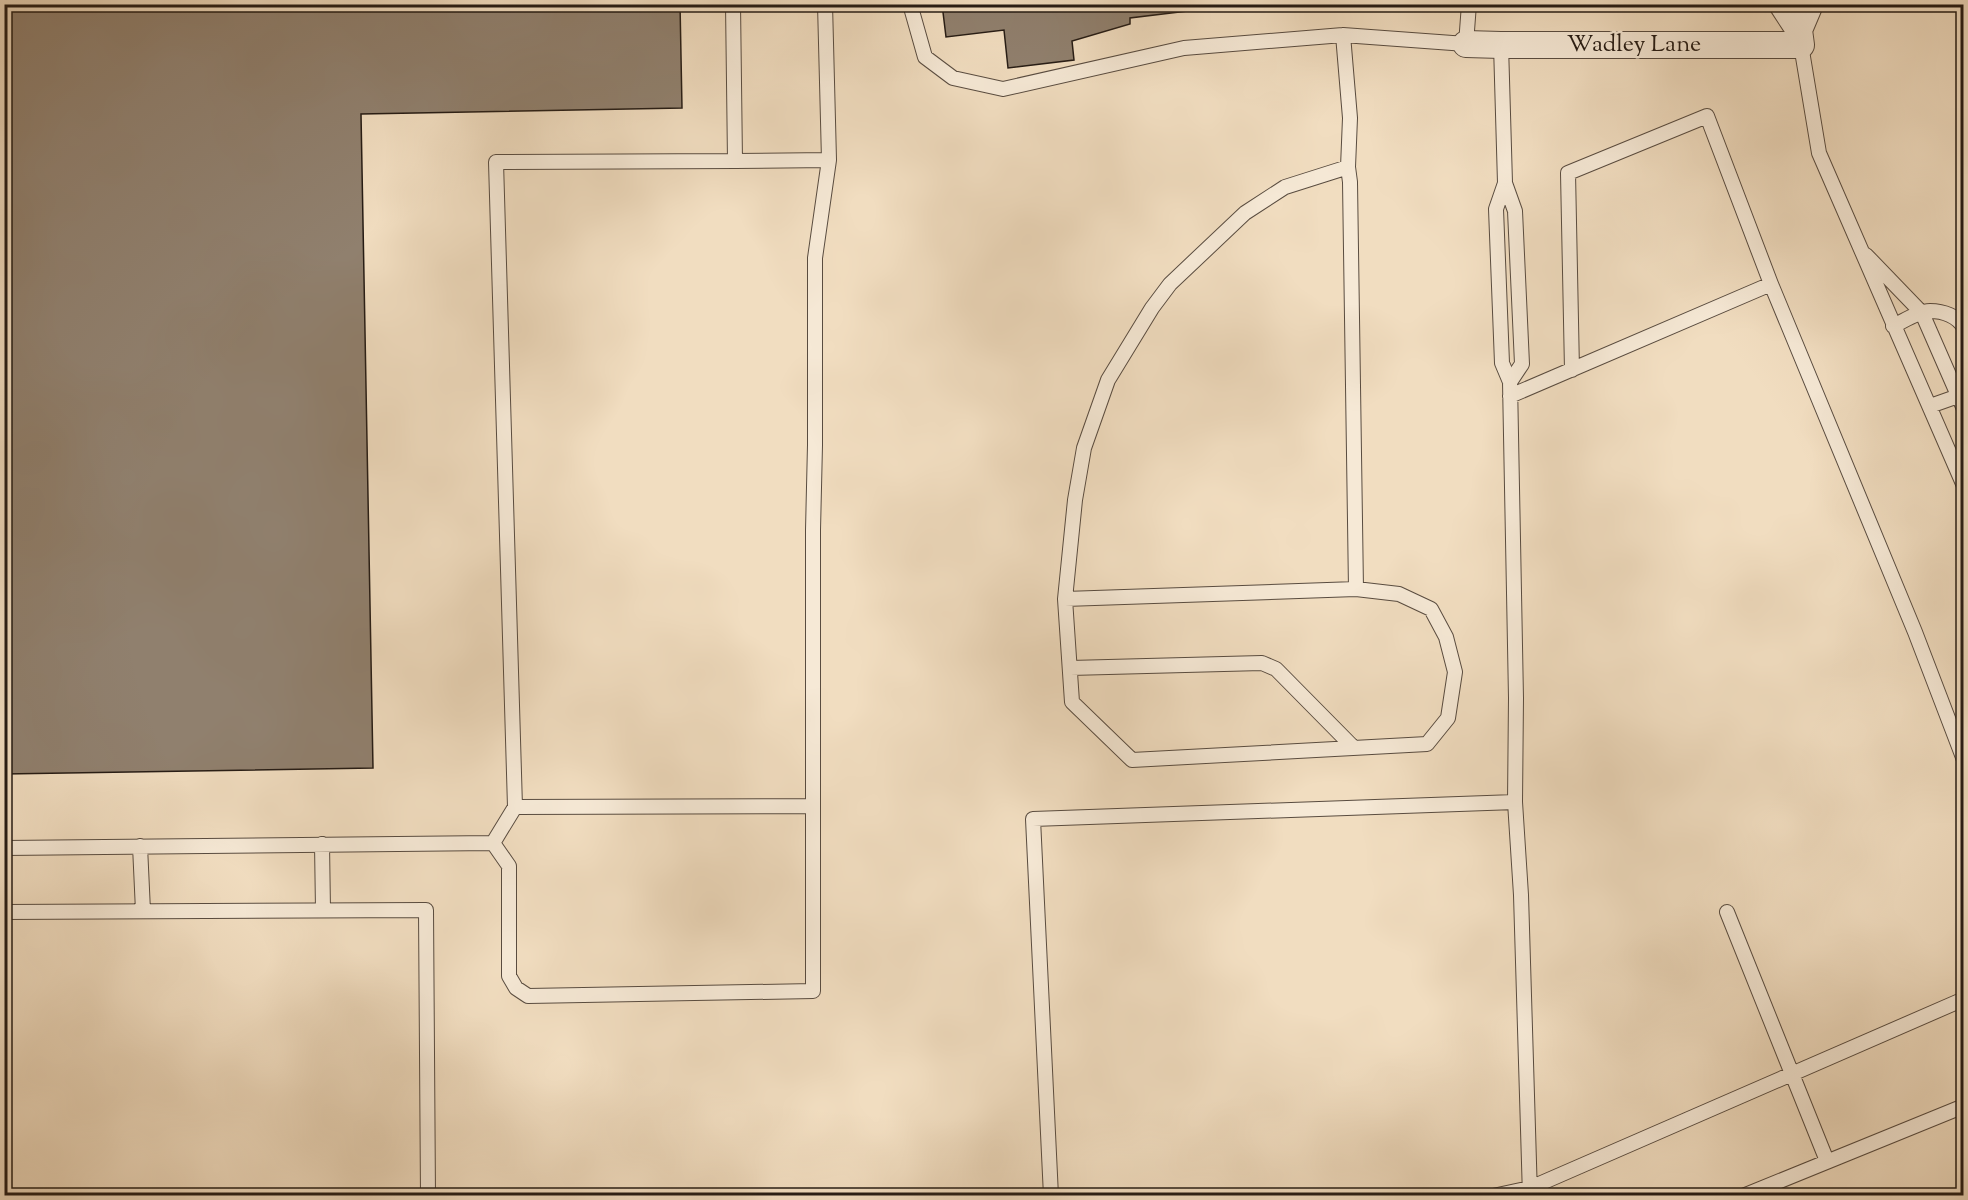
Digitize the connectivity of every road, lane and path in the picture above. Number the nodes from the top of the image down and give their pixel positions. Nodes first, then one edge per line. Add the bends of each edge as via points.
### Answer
1 (733, 4) edge
2 (825, 4) edge
3 (910, 4) edge
4 (1468, 4) edge
5 (1782, 4) edge
6 (1810, 4) edge
7 (1343, 35) junction
8 (1800, 38) junction
9 (1466, 44) junction
10 (1501, 45) junction
11 (829, 160) junction
12 (735, 161) junction
13 (1348, 167) junction
14 (1505, 183) junction
15 (1861, 249) junction
16 (1772, 284) junction
17 (1519, 287) junction
18 (1499, 289) junction
19 (1922, 313) junction
20 (1893, 326) junction
21 (1964, 328) edge
22 (1572, 370) junction
23 (1510, 389) junction
24 (1962, 400) edge
25 (1930, 406) junction
26 (1964, 486) edge
27 (1356, 589) junction
28 (1065, 599) junction
29 (1070, 668) junction
30 (1353, 747) junction
31 (1964, 760) edge
32 (1515, 802) junction
33 (813, 806) junction
34 (515, 807) junction
35 (493, 843) junction
36 (322, 844) junction
37 (140, 846) junction
38 (4, 848) edge
39 (323, 910) junction
40 (143, 911) junction
41 (4, 912) edge
42 (1727, 912) dead end
43 (1964, 999) edge
44 (1793, 1073) junction
45 (1964, 1106) edge
46 (1827, 1161) junction
47 (1530, 1192) edge
48 (429, 1196) edge
49 (1051, 1196) edge
50 (1493, 1196) edge
51 (1743, 1196) edge

1 - 12 lane
2 - 11 lane
3 - 7 lane via 925,57 953,78 1003,89 1184,48
4 - 9 lane
5 - 8 street
6 - 8 street
7 - 9 lane
7 - 13 lane via 1350,118
8 - 10 street, Wadley Lane
8 - 15 lane via 1819,153
9 - 10 street, Wadley Lane
10 - 14 lane
11 - 12 lane
11 - 33 lane via 815,258
12 - 34 lane via 496,162
13 - 27 lane
13 - 28 lane via 1285,187 1245,213 1170,284 1152,308 1108,380 1084,448
14 - 17 lane via 1515,212
14 - 18 lane via 1496,210
15 - 19 lane
15 - 20 lane
16 - 22 lane
16 - 22 lane via 1707,116 1568,173
16 - 31 lane
17 - 18 lane
17 - 23 lane via 1522,364
18 - 23 lane via 1502,363
19 - 20 lane
19 - 21 lane via 1950,315
19 - 24 lane
20 - 25 lane
22 - 23 lane
23 - 32 lane
24 - 25 lane
25 - 26 lane
27 - 28 lane
27 - 30 lane via 1399,594 1431,609 1446,638 1455,672 1448,718 1427,744
28 - 29 lane
29 - 30 lane via 1262,663 1276,669
29 - 30 lane via 1072,702 1132,760
32 - 47 lane
32 - 49 lane via 1033,819
33 - 34 lane
33 - 35 lane via 813,991 528,996 516,988 509,976 510,866
34 - 35 lane
35 - 36 lane
36 - 37 lane
36 - 39 lane
37 - 38 lane
37 - 40 lane
39 - 40 lane
39 - 48 lane via 426,909
40 - 41 lane
42 - 44 lane
43 - 44 lane
44 - 46 lane
44 - 47 lane
45 - 46 lane
46 - 51 lane
47 - 50 lane

